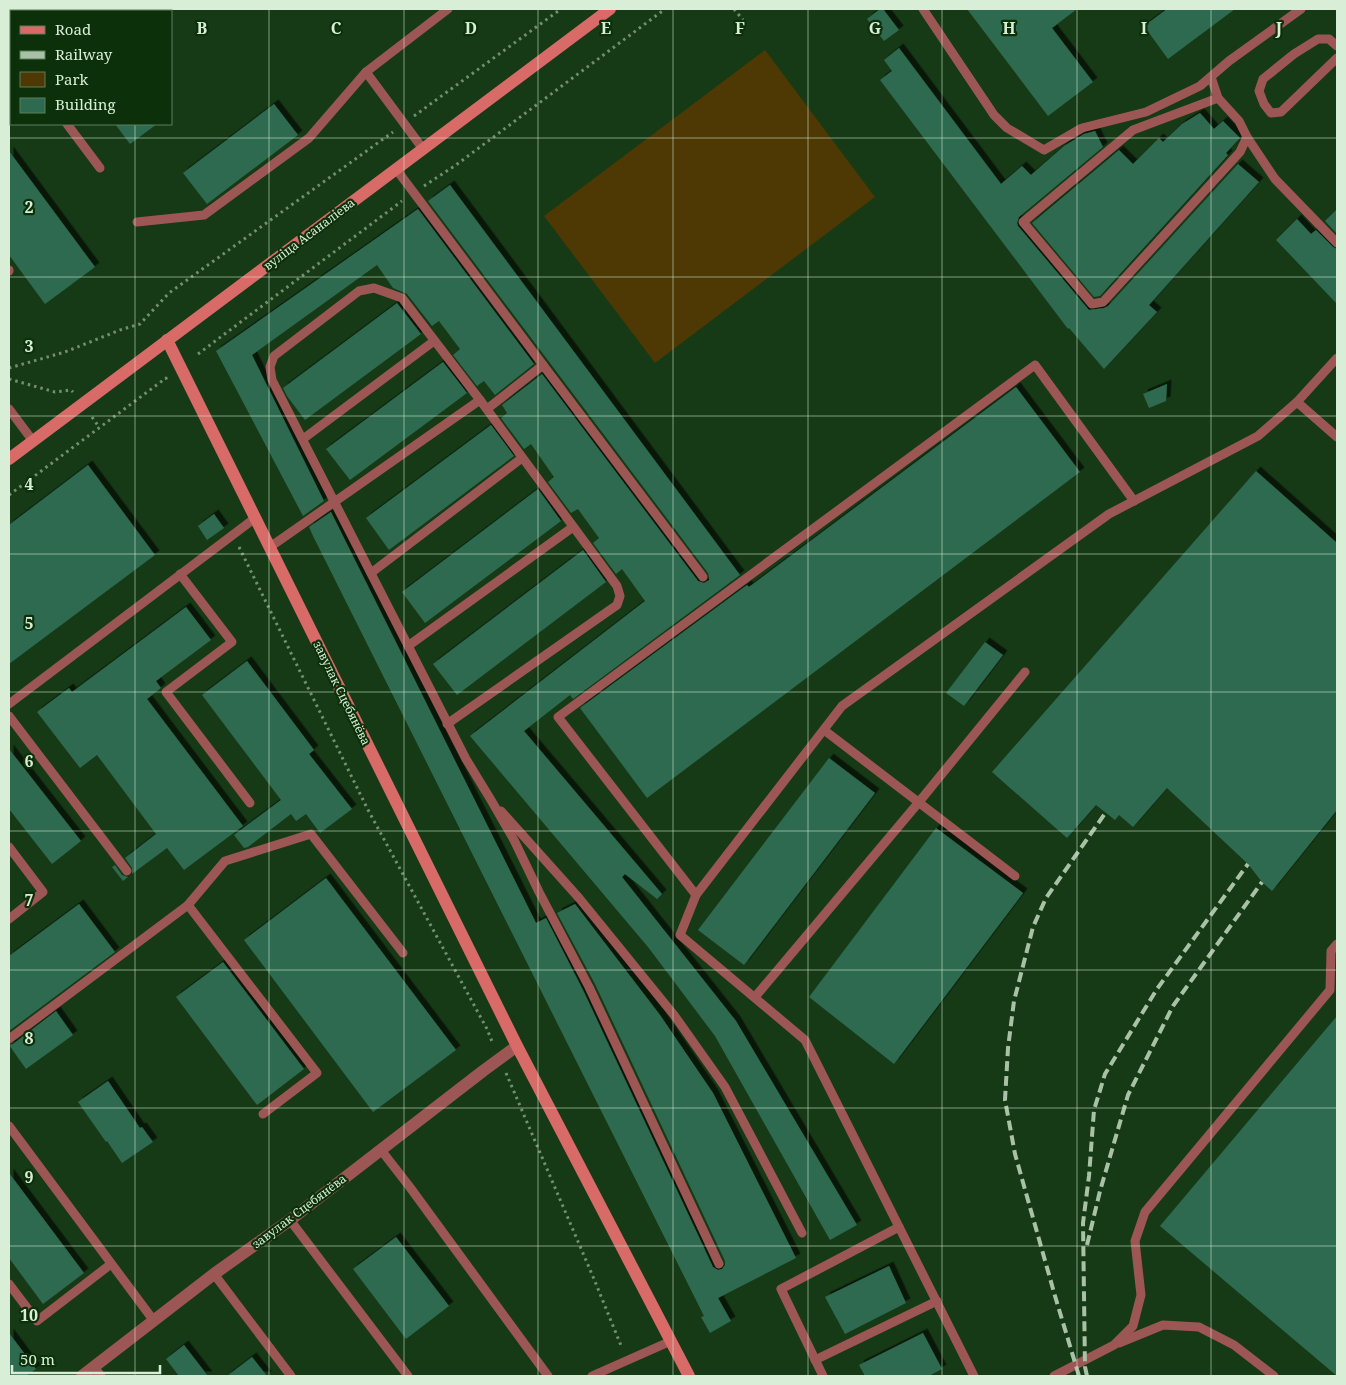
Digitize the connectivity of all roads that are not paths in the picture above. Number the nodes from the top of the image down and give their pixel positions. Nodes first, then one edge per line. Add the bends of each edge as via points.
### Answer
1 (448, 9) edge
2 (610, 9) edge
3 (923, 9) edge
4 (1302, 9) edge
5 (1337, 46) edge
6 (1337, 58) edge
7 (366, 72) junction
8 (1211, 77) junction
9 (9, 89) edge
10 (10, 93) edge
11 (1218, 98) junction
12 (68, 125) edge
13 (1248, 137) junction
14 (423, 149) junction
15 (100, 168) dead end
16 (396, 169) junction
17 (137, 222) dead end
18 (1337, 243) edge
19 (167, 340) junction
20 (434, 341) junction
21 (1337, 358) edge
22 (543, 365) junction
23 (480, 400) junction
24 (1297, 402) junction
25 (9, 409) edge
26 (487, 409) junction
27 (1337, 437) edge
28 (302, 439) junction
29 (33, 441) junction
30 (522, 458) junction
31 (9, 460) edge
32 (1134, 500) junction
33 (334, 502) junction
34 (255, 518) junction
35 (573, 527) junction
36 (270, 547) junction
37 (371, 572) junction
38 (180, 574) junction
39 (703, 577) dead end
40 (408, 646) junction
41 (1025, 672) dead end
42 (9, 704) edge
43 (9, 716) edge
44 (448, 724) junction
45 (824, 730) junction
46 (491, 800) junction
47 (919, 802) junction
48 (250, 803) dead end
49 (9, 847) edge
50 (127, 871) dead end
51 (1015, 876) dead end
52 (696, 895) junction
53 (188, 905) junction
54 (9, 919) edge
55 (1337, 944) edge
56 (403, 954) dead end
57 (755, 998) junction
58 (9, 1039) edge
59 (517, 1046) junction
60 (263, 1114) dead end
61 (9, 1126) edge
62 (381, 1150) junction
63 (290, 1220) junction
64 (899, 1227) junction
65 (802, 1233) dead end
66 (111, 1264) junction
67 (719, 1264) dead end
68 (214, 1274) junction
69 (9, 1284) edge
70 (937, 1301) junction
71 (154, 1321) junction
72 (671, 1341) junction
73 (1114, 1345) junction
74 (815, 1360) junction
75 (98, 1372) edge
76 (82, 1376) edge
77 (291, 1376) edge
78 (408, 1376) edge
79 (548, 1376) edge
80 (592, 1376) edge
81 (689, 1376) edge
82 (823, 1376) edge
83 (974, 1376) edge
84 (1054, 1376) edge
85 (1274, 1376) edge

1 - 7 lane
2 - 14 street, вуліца Асаналіева
3 - 8 lane via 994,116 1007,128 1044,150 1082,128 1146,112 1200,86
4 - 8 lane
5 - 6 lane via 1329,39 1318,39 1294,54 1263,79 1259,90 1264,104 1271,112 1281,112
7 - 14 lane
7 - 17 lane via 309,138 204,216
8 - 11 lane
9 - 10 lane
11 - 13 lane
11 - 13 lane via 1133,130 1023,222 1092,304 1103,302 1240,152
12 - 15 lane
13 - 18 lane via 1275,179
14 - 16 street, вуліца Асаналіева
16 - 19 street, вуліца Асаналіева
16 - 22 lane
19 - 29 street, вуліца Асаналіева
19 - 34 street, завулак Сцебянёва
20 - 23 lane
20 - 28 lane
20 - 28 lane via 402,298 374,288 359,292 274,356 270,367 272,380
21 - 24 lane
22 - 26 lane
22 - 39 lane
23 - 26 lane
23 - 33 lane
24 - 27 lane
24 - 32 lane via 1258,436
25 - 29 lane
26 - 30 lane
28 - 33 lane
29 - 31 street, вуліца Асаналіева
30 - 35 lane
30 - 37 lane
32 - 45 lane via 1109,514 842,706
32 - 52 lane via 1035,365 558,717
33 - 36 lane
33 - 37 lane
34 - 36 street, завулак Сцебянёва
34 - 38 lane
35 - 40 lane
35 - 44 lane via 617,586 620,596 617,606
36 - 59 street, завулак Сцебянёва
37 - 40 lane
38 - 42 lane
38 - 48 lane via 232,642 166,692
40 - 44 lane
41 - 47 lane
43 - 50 lane
44 - 46 lane
45 - 47 lane
45 - 52 lane
46 - 65 lane via 580,898 680,1023 725,1087
46 - 67 lane via 589,987
47 - 51 lane
47 - 57 lane
49 - 54 lane via 43,892
52 - 57 lane via 680,935
53 - 56 lane via 225,861 311,834
53 - 58 lane
53 - 60 lane via 317,1073
55 - 73 lane via 1331,951 1330,990 1145,1212 1135,1241 1141,1295 1133,1326
57 - 64 lane via 806,1040
59 - 62 street, завулак Сцебянёва
59 - 72 street, завулак Сцебянёва
61 - 66 lane
62 - 63 street, завулак Сцебянёва
62 - 79 lane
63 - 68 street, завулак Сцебянёва
63 - 78 lane
64 - 70 lane
64 - 74 lane via 781,1289
66 - 69 lane via 37,1321
66 - 71 lane
68 - 71 street, завулак Сцебянёва
68 - 77 lane
70 - 74 lane
70 - 83 lane
71 - 75 street, завулак Сцебянёва
72 - 80 lane
72 - 81 street, завулак Сцебянёва
73 - 84 lane
73 - 85 lane via 1164,1325 1199,1327 1234,1345
74 - 82 lane
75 - 76 street, завулак Сцебянёва

